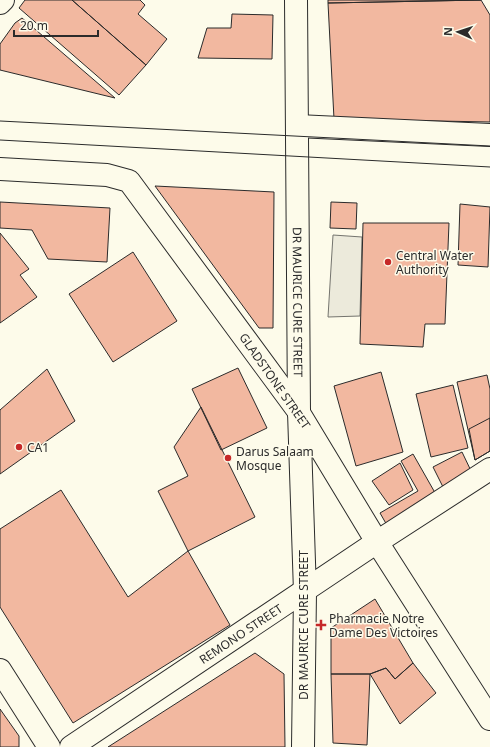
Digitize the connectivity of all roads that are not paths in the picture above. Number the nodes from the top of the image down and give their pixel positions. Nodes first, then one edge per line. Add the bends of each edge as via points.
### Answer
1 (2, 0) edge
2 (296, 0) edge
3 (0, 3) edge
4 (297, 126) junction
5 (490, 135) edge
6 (0, 169) edge
7 (299, 412) junction
8 (490, 469) edge
9 (377, 542) junction
10 (305, 592) junction
11 (0, 670) edge
12 (490, 720) edge
13 (50, 747) edge
14 (71, 747) edge
15 (303, 747) edge

1 - 3 street
2 - 4 street, DR MAURICE CURE STREET
4 - 5 street
4 - 7 street, DR MAURICE CURE STREET
6 - 7 street, GLADSTONE STREET via 107,175 129,181
7 - 9 street, GLADSTONE STREET
7 - 10 street, DR MAURICE CURE STREET
8 - 9 street, REMONO STREET
9 - 10 street, REMONO STREET
9 - 12 street, GLADSTONE STREET
10 - 14 street, REMONO STREET
10 - 15 street, DR MAURICE CURE STREET
11 - 13 street

